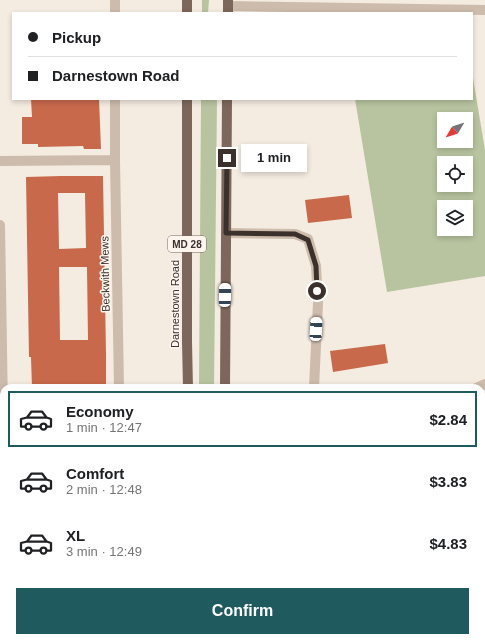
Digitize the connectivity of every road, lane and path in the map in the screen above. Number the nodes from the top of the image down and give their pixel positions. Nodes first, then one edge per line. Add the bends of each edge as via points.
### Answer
1 (115, 0) edge
2 (187, 0) edge
3 (228, 6) edge
4 (485, 10) edge
5 (115, 12) edge
6 (187, 12) edge
7 (115, 100) edge
8 (187, 100) edge
9 (227, 100) edge
10 (115, 160) junction
11 (0, 161) edge
12 (0, 225) edge
13 (226, 233) junction
14 (1, 378) edge
15 (119, 384) edge
16 (188, 384) edge
17 (224, 384) edge
18 (314, 384) edge

1 - 5 street
2 - 6 main road
3 - 4 street
7 - 10 street, Beckwith Mews
8 - 16 main road, Darnestown Road / MD 28
9 - 13 main road
10 - 11 street
10 - 15 street, Beckwith Mews
12 - 14 street
13 - 17 main road
13 - 18 street via 295,234 308,240 316,266 318,303

